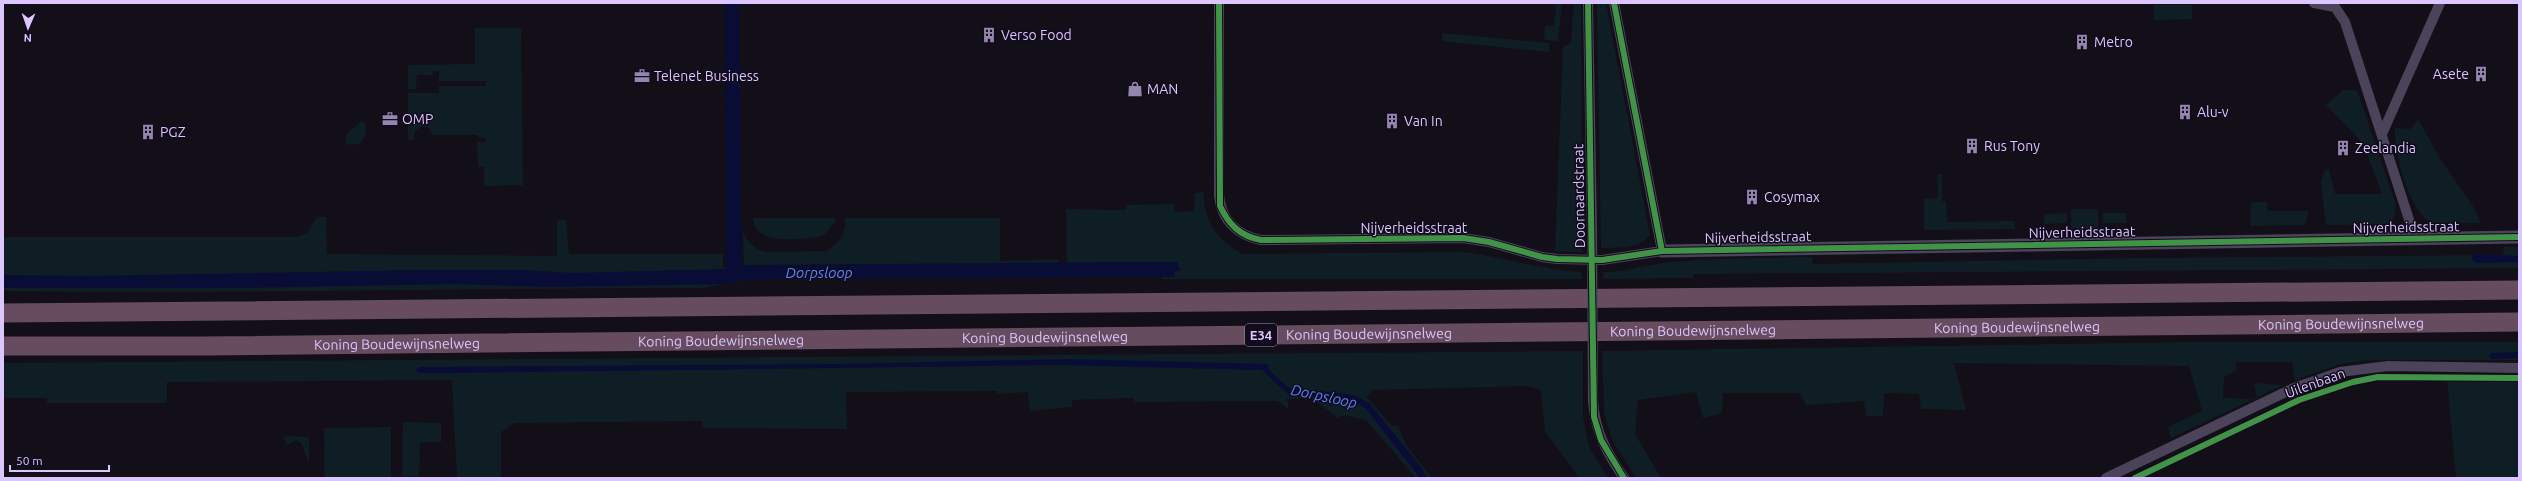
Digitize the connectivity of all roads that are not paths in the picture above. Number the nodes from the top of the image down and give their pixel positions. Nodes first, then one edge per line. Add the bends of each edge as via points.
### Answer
1 (1219, 3) edge
2 (1588, 3) edge
3 (1614, 3) edge
4 (2314, 3) edge
5 (2440, 3) edge
6 (2382, 134) junction
7 (2519, 237) edge
8 (2415, 238) junction
9 (1662, 251) junction
10 (2519, 290) edge
11 (3, 313) edge
12 (2519, 322) edge
13 (3, 346) edge
14 (2519, 368) edge
15 (1624, 478) edge
16 (2106, 478) edge

1 - 9 street, Nijverheidsstraat via 1220,206 1225,218 1235,230 1249,238 1463,238 1557,259 1602,260
2 - 15 street, Doornaardstraat, bridge via 1594,417 1601,440
3 - 9 street
4 - 6 street, Nijverheidsstraat via 2335,7 2345,22
5 - 6 street
6 - 8 street, Nijverheidsstraat
7 - 8 street, Nijverheidsstraat
8 - 9 street, Nijverheidsstraat
10 - 11 highway
12 - 13 highway, Koning Boudewijnsnelweg / E34
14 - 16 street, Uilenbaan via 2388,366 2340,372 2294,388

